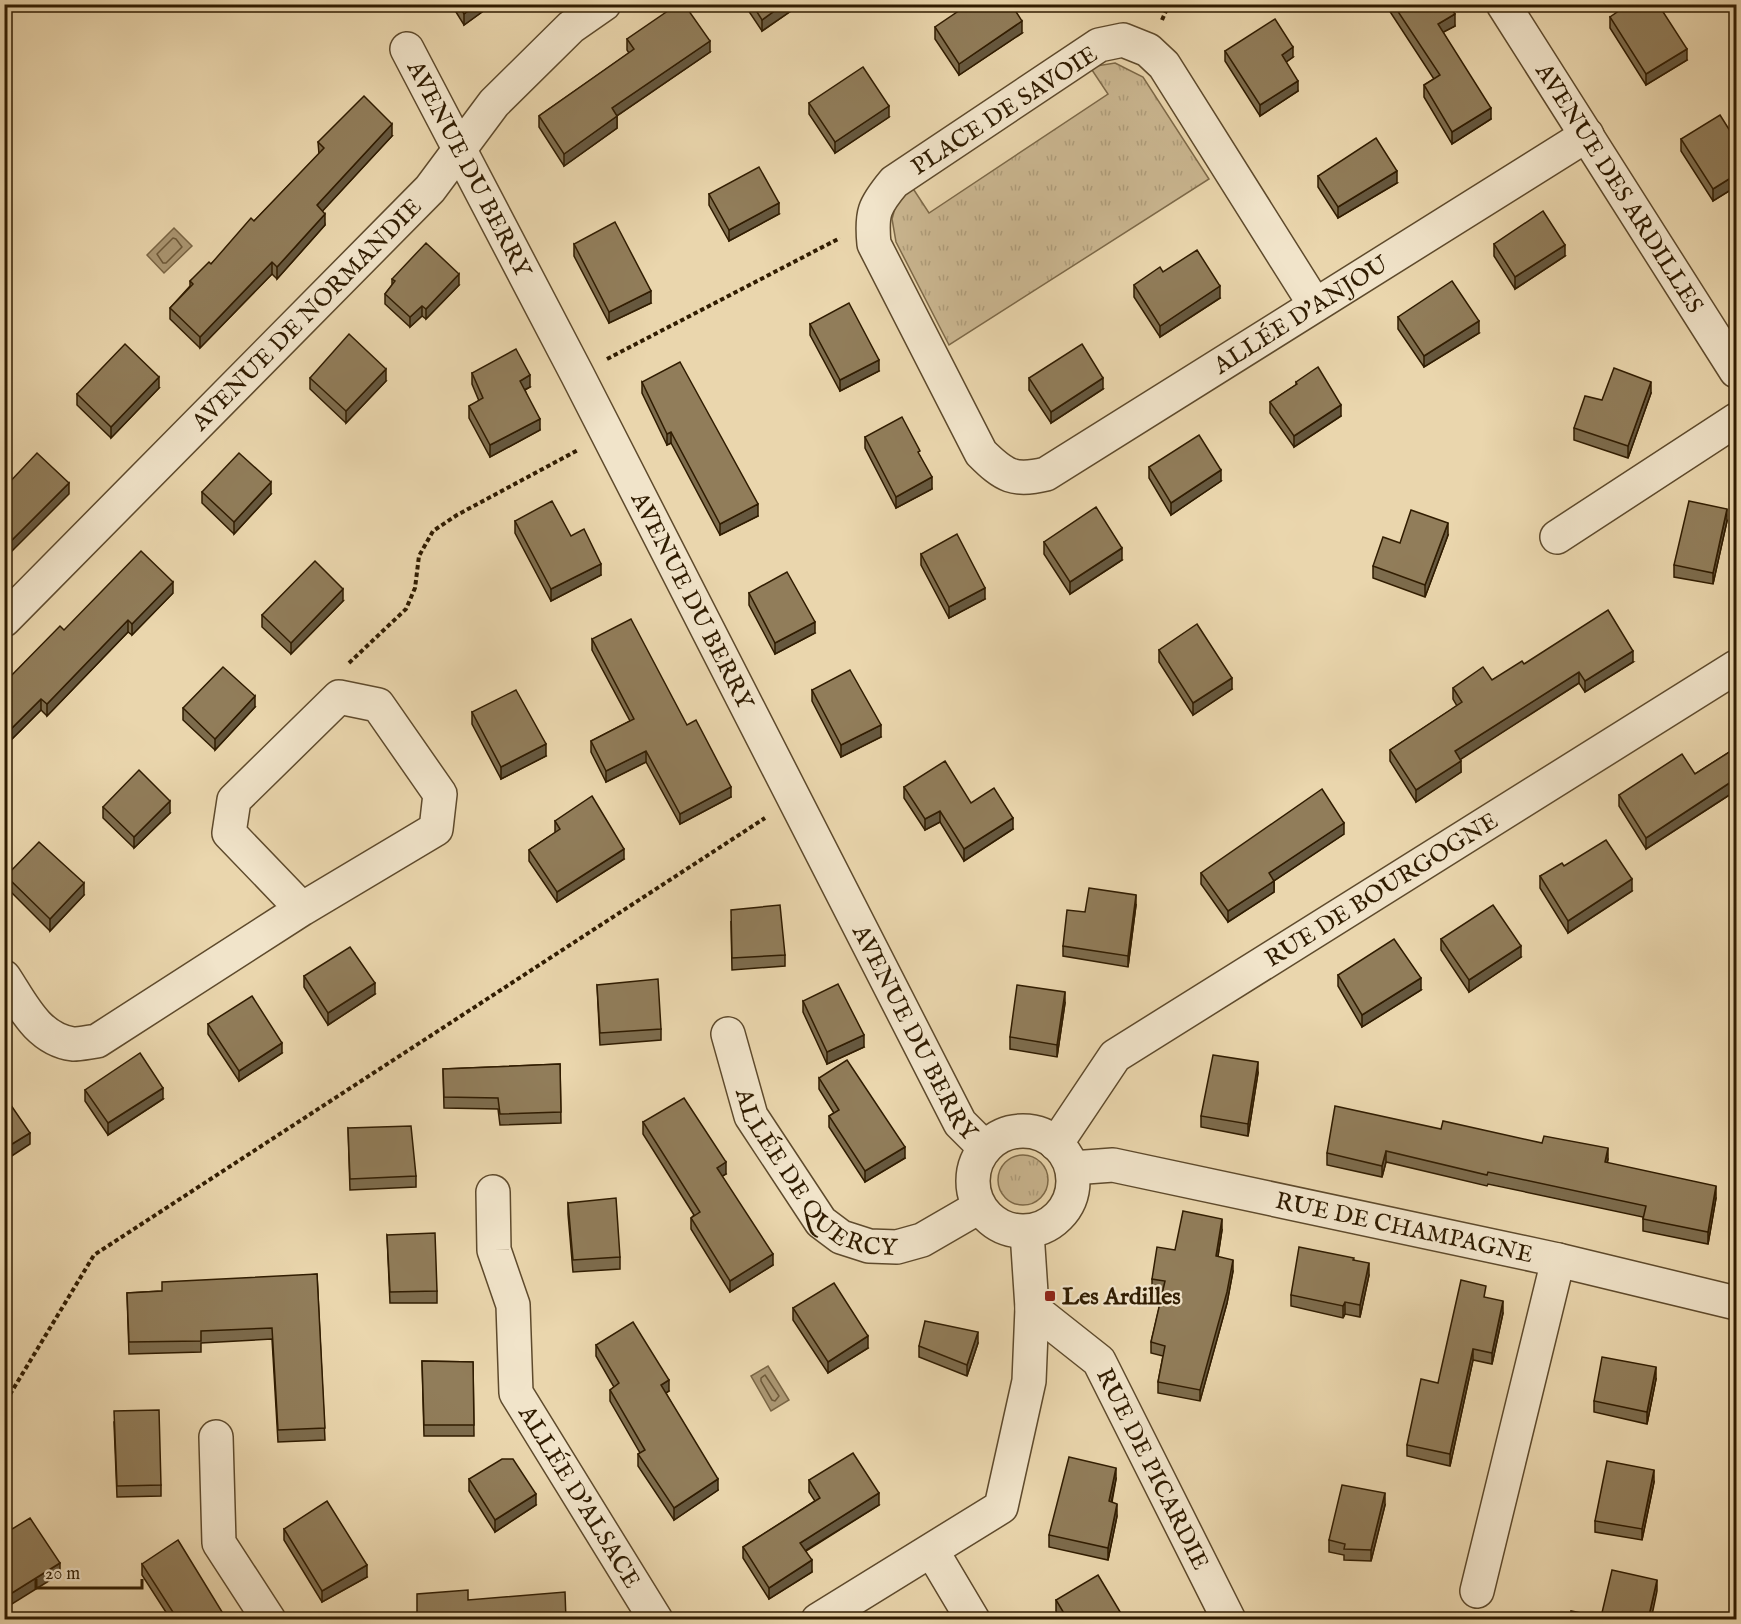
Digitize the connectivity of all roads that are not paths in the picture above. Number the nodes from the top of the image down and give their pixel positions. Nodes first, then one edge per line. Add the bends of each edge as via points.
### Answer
1 (604, 4) edge
2 (1503, 4) edge
3 (407, 49) dead end
4 (1587, 135) junction
5 (459, 151) junction
6 (1315, 305) junction
7 (1737, 371) edge
8 (1737, 420) edge
9 (1009, 475) joint
10 (1557, 537) dead end
11 (4, 621) edge
12 (1737, 667) edge
13 (302, 909) junction
14 (4, 977) edge
15 (728, 1034) dead end
16 (985, 1148) junction
17 (1064, 1156) junction
18 (493, 1192) dead end
19 (979, 1207) junction
20 (1027, 1232) junction
21 (1558, 1260) junction
22 (1737, 1303) edge
23 (1032, 1308) junction
24 (216, 1437) dead end
25 (932, 1551) junction
26 (1477, 1591) dead end
27 (269, 1620) edge
28 (656, 1620) edge
29 (818, 1620) edge
30 (973, 1620) edge
31 (1228, 1620) edge

1 - 5 street, AVENUE DE NORMANDIE via 571,27 494,102
2 - 4 street, AVENUE DES ARDILLES
3 - 5 street, AVENUE DU BERRY
4 - 6 street, ALLÉE D'ANJOU
4 - 7 street, AVENUE DES ARDILLES
5 - 11 street, AVENUE DE NORMANDIE via 430,189
5 - 16 street, AVENUE DU BERRY via 960,1123
6 - 9 street, ALLÉE D'ANJOU via 1046,474 1027,479
6 - 9 street, PLACE DE SAVOIE via 1164,65 1148,50 1123,40 1099,45 894,182 878,201 872,222 874,244 981,453
8 - 10 street
12 - 17 street, RUE DE BOURGOGNE via 1115,1056
13 - 13 street via 436,829 440,794 378,705 339,697 234,800 229,833
13 - 14 street via 97,1041 74,1044 52,1037 34,1023
15 - 19 street, ALLÉE DE QUERCY via 752,1116 821,1222 841,1237 869,1246 897,1247 922,1240
16 - 17 street via 1012,1132 1028,1131 1043,1135
16 - 19 street via 973,1176
17 - 20 street via 1073,1183 1071,1197 1054,1221
17 - 21 street, RUE DE CHAMPAGNE
18 - 28 street, ALLÉE D'ALSACE via 494,1250 513,1305 516,1393
19 - 20 street via 1000,1226
20 - 23 street
21 - 22 street, RUE DE CHAMPAGNE
21 - 26 street
23 - 25 street via 1029,1381 1002,1507
23 - 31 street, RUE DE PICARDIE via 1099,1361
24 - 27 street via 219,1543
25 - 29 street
25 - 30 street

